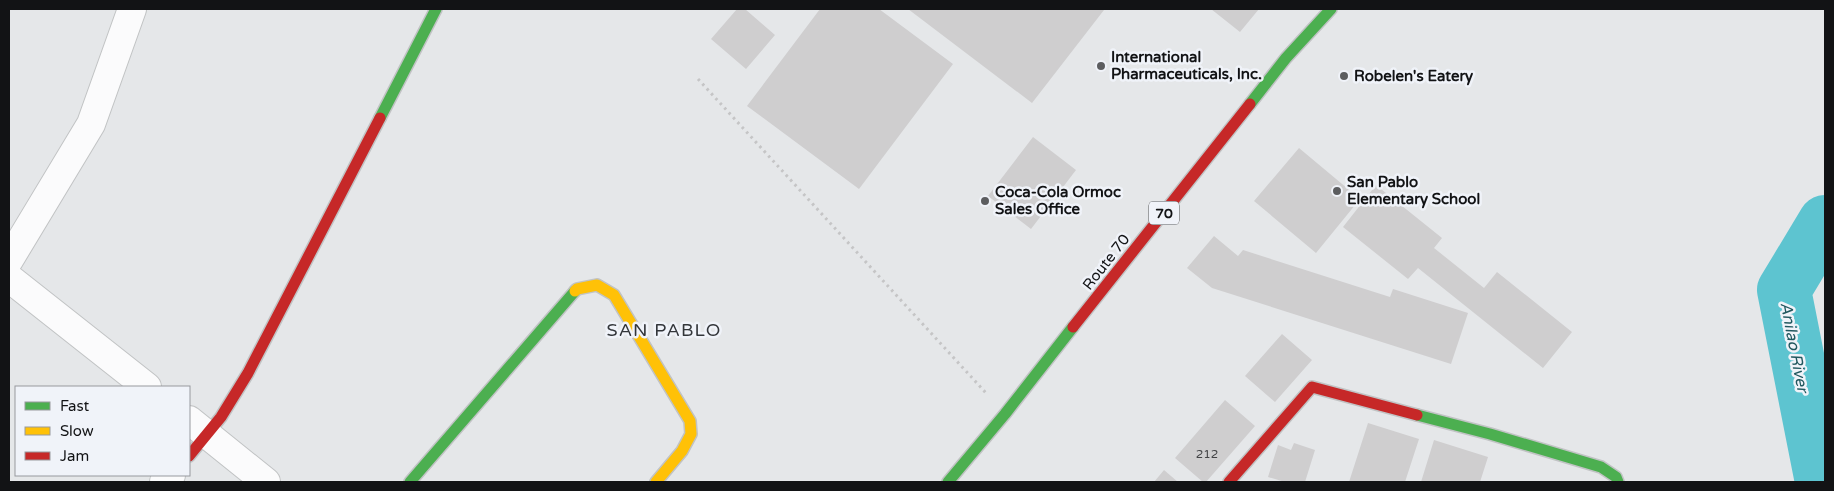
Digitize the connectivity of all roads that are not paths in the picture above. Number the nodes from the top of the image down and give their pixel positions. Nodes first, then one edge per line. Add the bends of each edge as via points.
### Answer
1 (132, 9) edge
2 (436, 9) edge
3 (1316, 9) edge
4 (1331, 9) edge
5 (1286, 58) junction
6 (9, 260) edge
7 (9, 278) edge
8 (146, 386) edge
9 (199, 428) edge
10 (190, 453) edge
11 (266, 482) edge
12 (410, 482) edge
13 (656, 482) edge
14 (948, 482) edge
15 (1229, 482) edge
16 (1618, 482) edge

1 - 6 street via 91,124
2 - 9 main road via 242,383
3 - 5 main road, Route 70 / 70
4 - 5 main road, Route 70 / 70
5 - 14 main road, Route 70 / 70
7 - 8 street
9 - 10 main road
9 - 11 street
12 - 13 main road via 577,289 597,286 614,295 690,421 691,434 682,451
15 - 16 main road via 1312,387 1601,467

